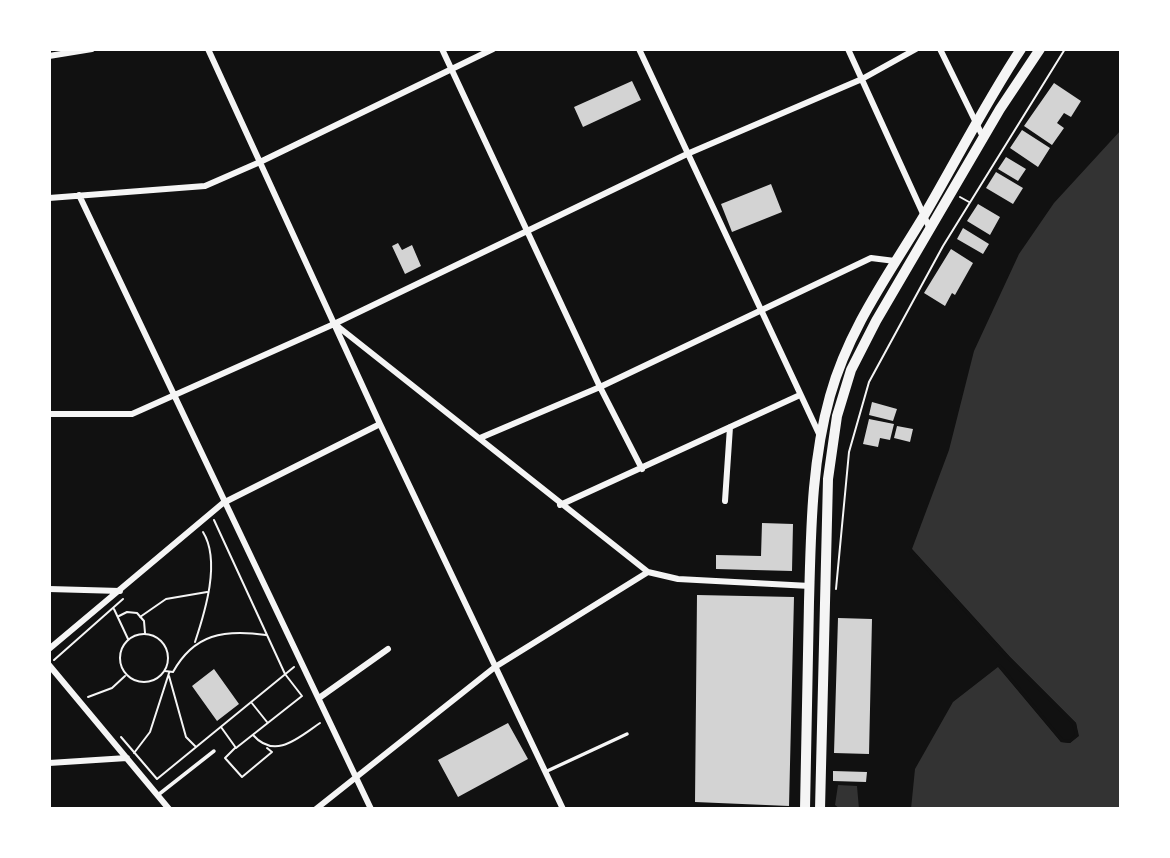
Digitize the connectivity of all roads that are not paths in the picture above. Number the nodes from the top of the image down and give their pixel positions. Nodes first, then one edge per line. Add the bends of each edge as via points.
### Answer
1 (92, 49) edge
2 (208, 49) edge
3 (442, 49) edge
4 (493, 49) edge
5 (639, 49) edge
6 (848, 49) edge
7 (916, 49) edge
8 (940, 49) edge
9 (1021, 49) edge
10 (1040, 49) edge
11 (49, 56) edge
12 (451, 69) junction
13 (862, 79) junction
14 (975, 123) junction
15 (984, 139) junction
16 (687, 154) junction
17 (260, 162) junction
18 (79, 195) junction
19 (49, 198) edge
20 (925, 215) junction
21 (528, 229) junction
22 (930, 229) junction
23 (895, 261) junction
24 (761, 312) junction
25 (334, 324) junction
26 (600, 387) junction
27 (800, 395) junction
28 (172, 396) junction
29 (49, 414) edge
30 (380, 424) junction
31 (730, 427) junction
32 (820, 436) junction
33 (480, 438) junction
34 (642, 469) junction
35 (725, 501) dead end
36 (223, 503) junction
37 (560, 505) junction
38 (648, 572) junction
39 (810, 586) junction
40 (49, 589) edge
41 (120, 591) junction
42 (49, 649) edge
43 (388, 649) dead end
44 (52, 663) edge
45 (495, 667) junction
46 (319, 698) junction
47 (627, 734) dead end
48 (214, 751) dead end
49 (127, 758) junction
50 (49, 763) edge
51 (545, 772) junction
52 (358, 777) junction
53 (158, 795) junction
54 (169, 809) edge
55 (316, 809) edge
56 (372, 809) edge
57 (563, 809) edge
58 (805, 809) edge
59 (820, 809) edge

1 - 11 street
2 - 17 street
3 - 12 street
4 - 12 street
5 - 16 street
6 - 13 street
7 - 13 street
8 - 14 street
9 - 14 main road
10 - 15 main road
12 - 17 street
12 - 21 street
13 - 16 street
13 - 20 street
14 - 15 street
14 - 20 main road
15 - 22 main road
16 - 21 street
16 - 24 street
17 - 18 street via 205,186
17 - 25 street
18 - 19 street
18 - 28 street
20 - 22 street
20 - 23 main road
21 - 25 street
21 - 26 street
22 - 59 main road via 851,370 836,415 828,478
23 - 24 street via 872,258
23 - 32 main road via 842,356
24 - 26 street
24 - 27 street
25 - 28 street
25 - 30 street
25 - 33 street
26 - 33 street
26 - 34 street
27 - 31 street
27 - 32 street
28 - 29 street via 132,414
28 - 36 street
30 - 36 street
30 - 45 street
31 - 34 street
31 - 35 street
32 - 39 main road
33 - 37 street
34 - 37 street
36 - 41 street
36 - 46 street
37 - 38 street
38 - 39 street via 678,579
38 - 45 street
39 - 58 main road
40 - 41 street
41 - 42 street
43 - 46 street
44 - 49 street
45 - 51 street
45 - 52 street
46 - 52 street
47 - 51 lane
48 - 53 lane
49 - 50 street
49 - 53 street
51 - 57 street
52 - 55 street
52 - 56 street
53 - 54 street

